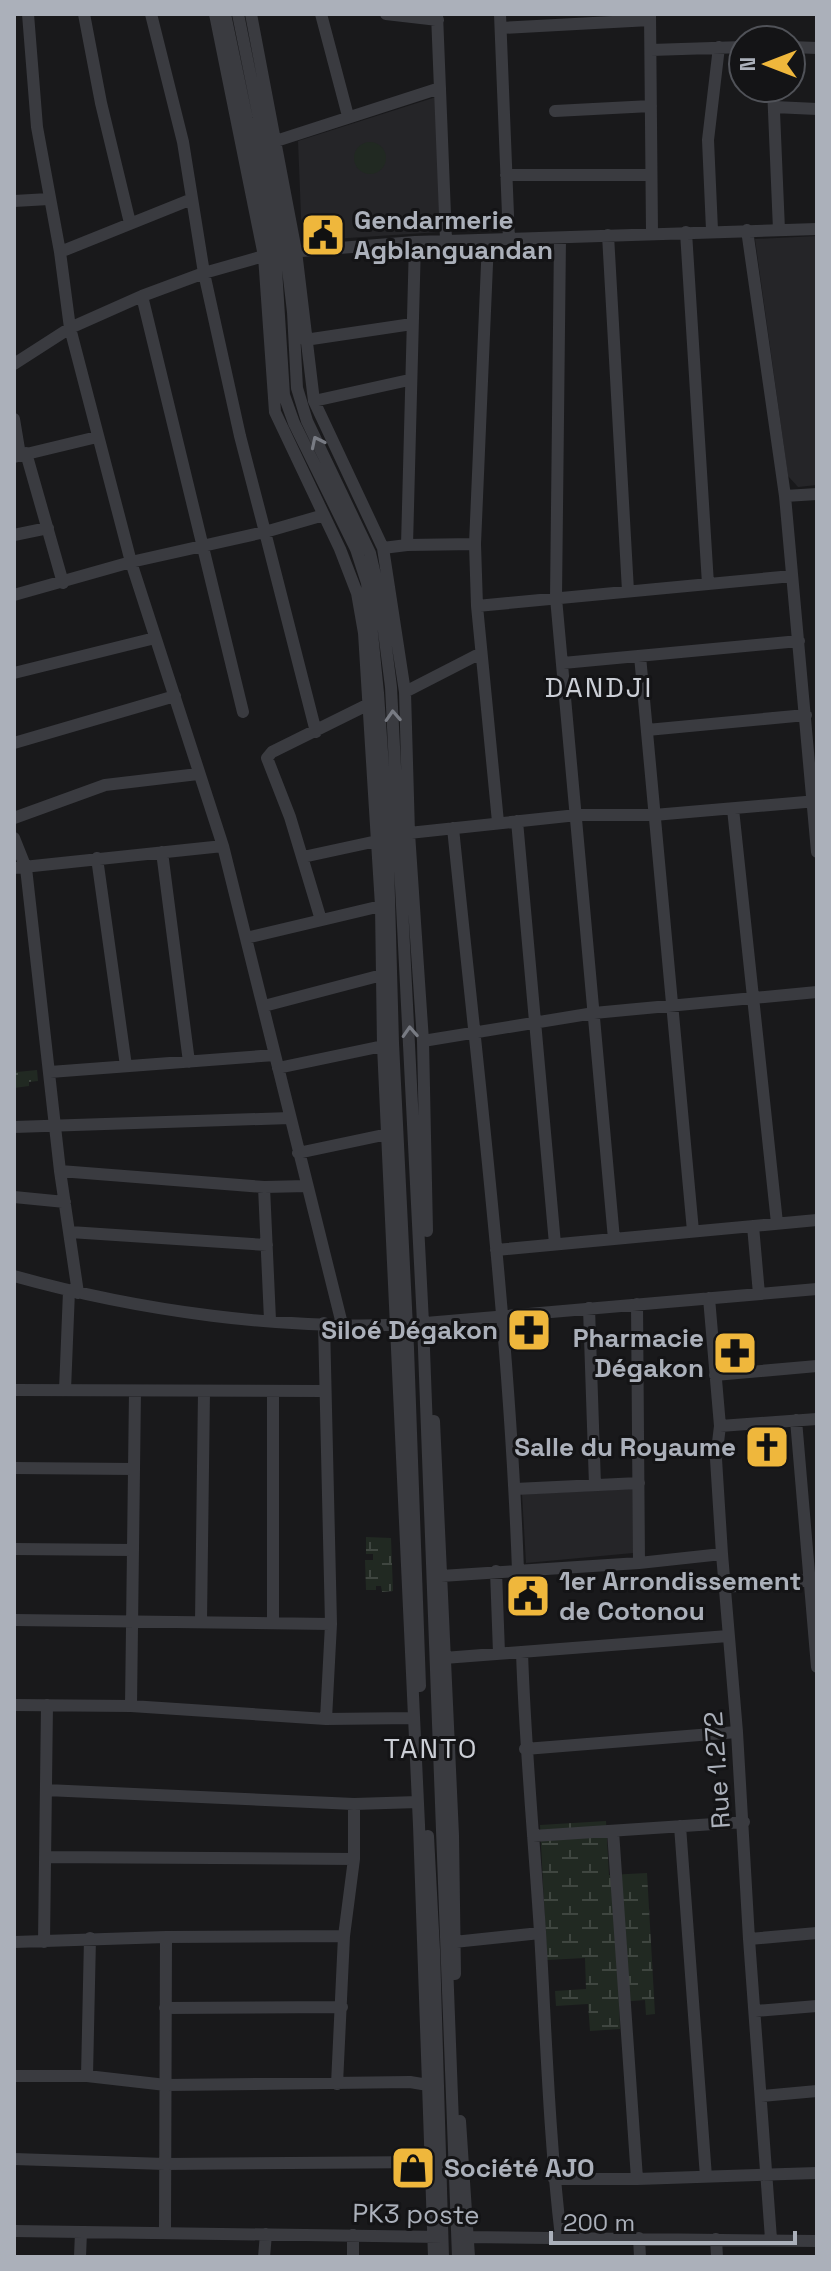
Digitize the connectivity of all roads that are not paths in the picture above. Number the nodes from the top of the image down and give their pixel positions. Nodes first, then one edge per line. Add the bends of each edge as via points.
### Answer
1 (28, 14) edge
2 (84, 14) edge
3 (151, 14) edge
4 (215, 14) edge
5 (225, 14) edge
6 (238, 14) edge
7 (251, 14) edge
8 (321, 14) edge
9 (386, 14) edge
10 (437, 17) edge
11 (650, 17) edge
12 (501, 21) edge
13 (719, 47) junction
14 (727, 47) edge
15 (651, 50) junction
16 (440, 88) junction
17 (774, 104) edge
18 (651, 106) junction
19 (774, 107) junction
20 (817, 109) edge
21 (555, 111) dead end
22 (348, 116) junction
23 (276, 141) junction
24 (506, 175) junction
25 (651, 175) junction
26 (49, 199) junction
27 (192, 199) junction
28 (14, 201) edge
29 (130, 223) junction
30 (817, 229) edge
31 (712, 230) junction
32 (747, 230) junction
33 (779, 230) junction
34 (686, 232) junction
35 (652, 233) junction
36 (608, 235) junction
37 (560, 238) junction
38 (446, 240) junction
39 (509, 240) junction
40 (488, 241) junction
41 (415, 242) junction
42 (60, 252) junction
43 (280, 253) junction
44 (204, 273) junction
45 (142, 296) junction
46 (412, 324) junction
47 (70, 328) junction
48 (305, 340) junction
49 (14, 364) edge
50 (409, 380) junction
51 (314, 401) junction
52 (14, 419) edge
53 (97, 437) junction
54 (20, 455) edge
55 (817, 494) edge
56 (785, 496) junction
57 (324, 515) junction
58 (48, 528) junction
59 (265, 532) junction
60 (14, 535) edge
61 (475, 544) junction
62 (407, 545) junction
63 (203, 547) junction
64 (383, 548) junction
65 (131, 562) junction
66 (792, 576) junction
67 (63, 583) junction
68 (708, 584) junction
69 (628, 591) junction
70 (14, 595) edge
71 (556, 598) junction
72 (477, 606) junction
73 (155, 638) junction
74 (799, 641) junction
75 (481, 653) junction
76 (640, 656) junction
77 (563, 663) junction
78 (14, 673) edge
79 (405, 692) junction
80 (175, 696) junction
81 (369, 704) junction
82 (243, 712) dead end
83 (806, 715) junction
84 (647, 730) junction
85 (316, 732) junction
86 (14, 743) edge
87 (198, 774) junction
88 (814, 801) edge
89 (733, 809) junction
90 (577, 815) junction
91 (654, 815) junction
92 (14, 818) edge
93 (517, 821) junction
94 (498, 822) junction
95 (453, 828) junction
96 (409, 833) junction
97 (14, 838) edge
98 (377, 841) junction
99 (223, 846) junction
100 (162, 852) junction
101 (817, 852) edge
102 (303, 857) junction
103 (97, 858) junction
104 (20, 868) edge
105 (381, 906) junction
106 (321, 920) junction
107 (246, 938) junction
108 (382, 975) junction
109 (817, 992) edge
110 (754, 998) junction
111 (672, 1005) junction
112 (264, 1006) junction
113 (594, 1013) junction
114 (534, 1023) junction
115 (474, 1033) junction
116 (423, 1041) junction
117 (383, 1046) junction
118 (189, 1062) junction
119 (277, 1062) junction
120 (126, 1066) junction
121 (50, 1072) junction
122 (290, 1118) junction
123 (14, 1127) edge
124 (55, 1127) junction
125 (388, 1134) junction
126 (298, 1153) junction
127 (60, 1171) junction
128 (307, 1186) junction
129 (264, 1187) junction
130 (14, 1197) edge
131 (65, 1202) junction
132 (817, 1220) edge
133 (777, 1223) junction
134 (753, 1226) junction
135 (693, 1231) junction
136 (70, 1232) junction
137 (614, 1239) junction
138 (555, 1244) junction
139 (267, 1245) junction
140 (496, 1250) junction
141 (14, 1276) edge
142 (817, 1289) edge
143 (73, 1292) junction
144 (759, 1294) junction
145 (709, 1298) junction
146 (637, 1304) junction
147 (589, 1308) junction
148 (502, 1316) junction
149 (270, 1320) junction
150 (426, 1322) junction
151 (324, 1323) junction
152 (342, 1324) junction
153 (402, 1324) junction
154 (817, 1366) edge
155 (715, 1375) junction
156 (14, 1390) edge
157 (65, 1390) junction
158 (135, 1391) junction
159 (204, 1391) junction
160 (273, 1391) junction
161 (325, 1391) junction
162 (817, 1419) edge
163 (796, 1420) junction
164 (720, 1426) junction
165 (14, 1468) edge
166 (134, 1469) junction
167 (639, 1483) junction
168 (595, 1485) junction
169 (515, 1489) junction
170 (14, 1549) edge
171 (133, 1550) junction
172 (722, 1554) junction
173 (639, 1563) junction
174 (496, 1571) junction
175 (518, 1571) junction
176 (441, 1576) junction
177 (813, 1579) edge
178 (725, 1587) junction
179 (14, 1620) edge
180 (132, 1621) junction
181 (201, 1622) junction
182 (273, 1623) junction
183 (331, 1624) junction
184 (728, 1636) junction
185 (522, 1652) junction
186 (499, 1653) junction
187 (444, 1658) junction
188 (817, 1667) edge
189 (14, 1705) edge
190 (47, 1705) junction
191 (131, 1706) junction
192 (413, 1718) junction
193 (326, 1719) junction
194 (737, 1732) junction
195 (525, 1749) junction
196 (46, 1790) junction
197 (418, 1802) junction
198 (354, 1804) junction
199 (744, 1822) junction
200 (680, 1826) junction
201 (613, 1831) junction
202 (533, 1836) junction
203 (45, 1857) junction
204 (354, 1859) junction
205 (540, 1933) junction
206 (817, 1933) edge
207 (344, 1936) junction
208 (166, 1937) junction
209 (90, 1938) junction
210 (749, 1939) junction
211 (14, 1942) edge
212 (44, 1942) junction
213 (454, 1942) junction
214 (817, 2006) edge
215 (342, 2007) junction
216 (165, 2008) junction
217 (755, 2011) junction
218 (14, 2076) edge
219 (87, 2076) junction
220 (337, 2084) junction
221 (166, 2085) junction
222 (428, 2085) junction
223 (817, 2091) edge
224 (761, 2096) junction
225 (14, 2159) edge
226 (432, 2162) junction
227 (165, 2164) junction
228 (817, 2173) edge
229 (767, 2174) junction
230 (706, 2177) junction
231 (554, 2179) junction
232 (637, 2179) junction
233 (14, 2231) edge
234 (81, 2232) junction
235 (165, 2233) junction
236 (266, 2234) junction
237 (353, 2235) junction
238 (439, 2237) junction
239 (464, 2237) junction
240 (561, 2237) junction
241 (639, 2238) junction
242 (716, 2239) junction
243 (771, 2239) junction
244 (817, 2241) edge
245 (80, 2257) edge
246 (264, 2257) edge
247 (353, 2257) edge
248 (434, 2257) edge
249 (443, 2257) edge
250 (458, 2257) edge
251 (469, 2257) edge
252 (640, 2257) edge
253 (717, 2257) edge

1 - 26 street
2 - 29 street
3 - 27 street
4 - 43 street
5 - 43 street
6 - 43 street
7 - 23 street
8 - 22 street
9 - 10 street
10 - 16 street
11 - 12 street
11 - 15 street
12 - 24 street
13 - 14 street
13 - 15 street
13 - 31 street via 708,140
15 - 18 street
16 - 22 street
16 - 38 street
17 - 19 street
18 - 21 street
18 - 25 street
19 - 20 street
19 - 33 street
22 - 23 street
23 - 43 street
24 - 25 street
24 - 39 street
25 - 35 street
26 - 28 street
26 - 42 street
27 - 29 street
27 - 44 street
29 - 42 street
30 - 33 street
31 - 32 street
31 - 34 street
32 - 33 street
32 - 56 street
34 - 35 street
34 - 68 street
35 - 36 street
36 - 37 street
36 - 69 street
37 - 39 street
37 - 71 street
38 - 40 street
38 - 41 street
39 - 40 street
40 - 61 street
41 - 43 street
41 - 46 street
42 - 47 street
43 - 44 street
43 - 48 street
43 - 57 street via 275,412
150 -> 43 street via 387,649 370,553 307,421 297,388 293,312
43 - 153 street via 284,395 367,583 387,826
44 - 45 street
44 - 59 street
45 - 47 street
45 - 63 street
46 - 48 street
46 - 50 street
47 - 49 street
47 - 53 street
48 - 51 street
50 - 51 street
50 - 62 street
51 - 64 street
52 - 54 street
53 - 54 street
53 - 65 street
54 - 58 street
55 - 56 street
56 - 66 street
57 - 59 street
57 - 81 street via 357,593
58 - 60 street
58 - 67 street
59 - 63 street
59 - 85 street
61 - 62 street
61 - 72 street
62 - 64 street
63 - 65 street
63 - 82 street
64 - 79 street
65 - 67 street
65 - 73 street
66 - 68 street
66 - 74 street
67 - 70 street
68 - 69 street
69 - 71 street
71 - 72 street
71 - 77 street
72 - 75 street
73 - 78 street
73 - 80 street
74 - 76 street
74 - 83 street
75 - 79 street
75 - 94 street
76 - 77 street
76 - 84 street
77 - 90 street
79 - 96 street
80 - 86 street
80 - 87 street
81 - 85 street
81 - 98 street
83 - 84 street
83 - 88 street
84 - 91 street
85 - 102 street via 267,758
87 - 92 street via 105,785
87 - 99 street
88 - 89 street
88 - 101 street
89 - 91 street
89 - 110 street
90 - 91 street
90 - 93 street
90 - 113 street
91 - 111 street
93 - 94 street
93 - 114 street
94 - 95 street
95 - 96 street
95 - 115 street
96 - 116 street
97 - 104 street
98 - 102 street
98 - 105 street
99 - 100 street
99 - 107 street
100 - 103 street
100 - 118 street
102 - 106 street
103 - 104 street
103 - 120 street
104 - 121 street
105 - 106 street
105 - 108 street
106 - 107 street
107 - 112 street
108 - 112 street
108 - 117 street
109 - 110 street
110 - 111 street
110 - 133 street
111 - 113 street
111 - 135 street
112 - 119 street
113 - 114 street
113 - 137 street
114 - 115 street
114 - 138 street
115 - 116 street
115 - 140 street
116 - 150 street
117 - 119 street
117 - 125 street
118 - 119 street
118 - 120 street
119 - 122 street
120 - 121 street
121 - 124 street
122 - 124 street
122 - 126 street
123 - 124 street
124 - 127 street
125 - 126 street
125 - 153 street
126 - 128 street
127 - 129 street
127 - 131 street
128 - 129 street
128 - 152 street
129 - 139 street
130 - 131 street
131 - 136 street
132 - 133 street
133 - 134 street
134 - 135 street
134 - 144 street
135 - 137 street
136 - 139 street
136 - 143 street
137 - 138 street
138 - 140 street
139 - 149 street
140 - 148 street
141 - 143 street
142 - 144 street
143 - 149 street via 198,1314
143 - 157 street
144 - 145 street
145 - 146 street
145 - 155 street, Rue 1.272
146 - 147 street
146 - 167 street
147 - 148 street
147 - 168 street
148 - 150 street
148 - 169 street
149 - 151 street
150 - 153 street
150 - 176 street
150 - 239 street via 451,2091
151 - 152 street
151 - 161 street
152 - 153 street
153 - 192 street
153 - 238 street via 434,1950
154 - 155 street
155 - 164 street, Rue 1.272
156 - 157 street
157 - 158 street
158 - 159 street
158 - 166 street
159 - 160 street
159 - 181 street
160 - 161 street
160 - 182 street
161 - 183 street
162 - 163 street
163 - 164 street
163 - 177 street
164 - 172 street, Rue 1.272 via 716,1459
165 - 166 street
166 - 171 street
167 - 168 street
167 - 173 street
168 - 169 street
169 - 175 street
170 - 171 street
171 - 180 street
172 - 173 street
172 - 178 street, Rue 1.272
173 - 175 street
174 - 175 street
174 - 176 street
174 - 186 street
176 - 187 street
177 - 178 street
177 - 188 street
178 - 184 street, Rue 1.272
179 - 180 street
180 - 181 street
180 - 191 street
181 - 182 street
182 - 183 street
183 - 193 street
184 - 185 street
184 - 194 street, Rue 1.272
185 - 186 street
185 - 195 street
186 - 187 street
187 - 213 street
189 - 190 street
190 - 191 street
190 - 196 street
191 - 193 street
192 - 193 street
192 - 197 street
194 - 195 street
194 - 199 street, Rue 1.272
195 - 202 street
196 - 198 street
196 - 203 street
197 - 198 street
197 - 222 street
198 - 204 street
199 - 200 street
199 - 210 street, Rue 1.272
200 - 201 street
200 - 230 street
201 - 202 street
201 - 232 street
202 - 205 street
203 - 204 street
203 - 212 street
204 - 207 street
205 - 213 street
205 - 231 street
206 - 210 street
207 - 208 street
207 - 215 street
208 - 209 street
208 - 216 street
209 - 212 street
209 - 219 street
210 - 217 street, Rue 1.272
211 - 212 street
213 - 239 street
214 - 217 street
215 - 216 street
215 - 220 street
216 - 221 street
217 - 224 street, Rue 1.272
218 - 219 street
219 - 221 street
220 - 221 street
220 - 222 street
221 - 227 street
222 - 226 street
223 - 224 street
224 - 229 street, Rue 1.272
225 - 227 street
226 - 227 street
226 - 238 street
227 - 235 street
228 - 229 street
229 - 230 street
229 - 243 street, Rue 1.272
230 - 232 street
231 - 232 street
231 - 240 street
233 - 234 street, PK3 poste
234 - 235 street, PK3 poste
234 - 245 street
235 - 236 street, PK3 poste
236 - 237 street, PK3 poste
236 - 246 street
237 - 238 street, PK3 poste
237 - 247 street
238 - 239 street, PK3 poste
238 - 248 street
238 - 249 street
239 - 240 street, PK3 poste
239 - 250 street
239 - 251 street
240 - 241 street, PK3 poste
241 - 242 street, PK3 poste
241 - 252 street
242 - 243 street, PK3 poste
242 - 253 street
243 - 244 street, PK3 poste

